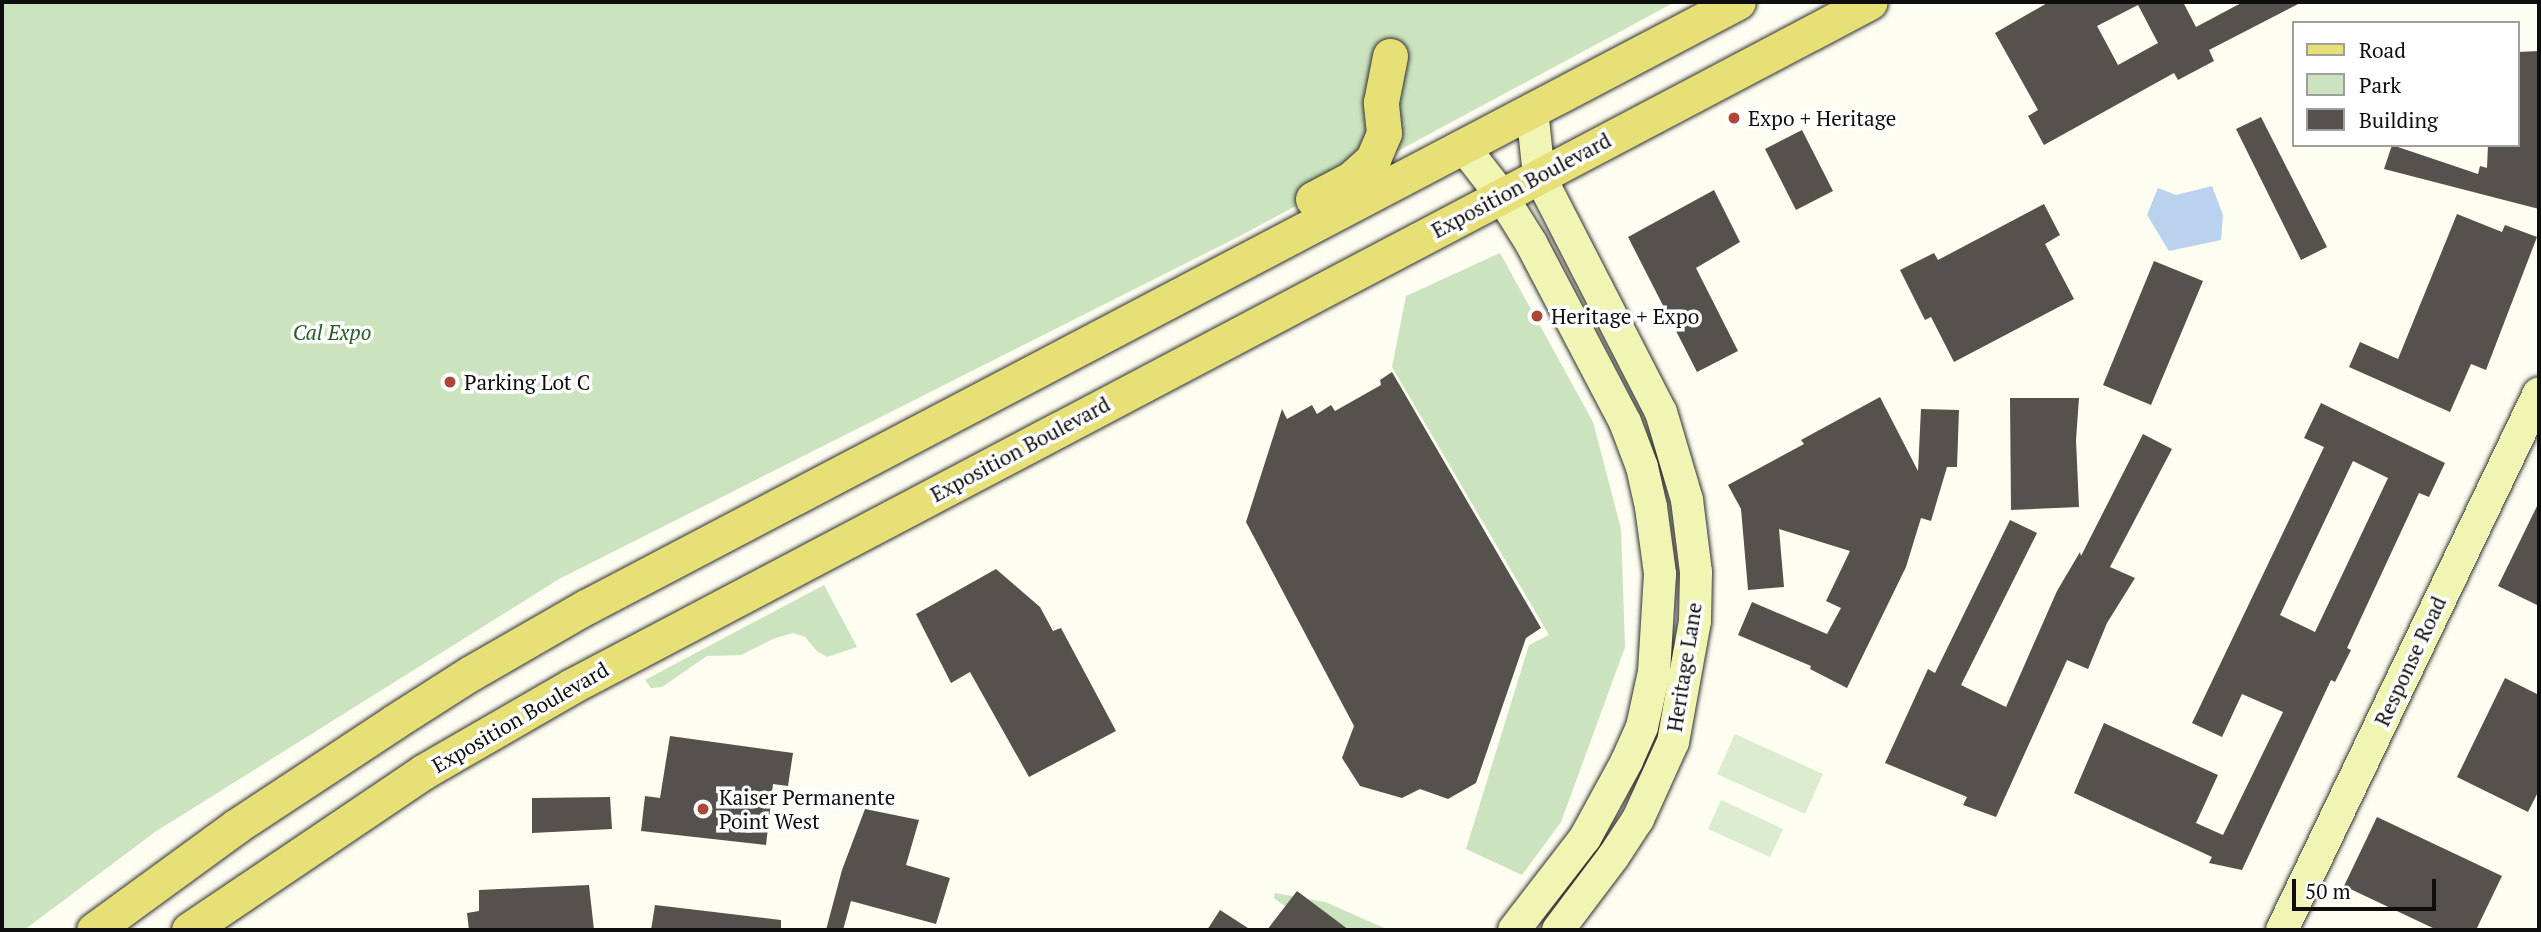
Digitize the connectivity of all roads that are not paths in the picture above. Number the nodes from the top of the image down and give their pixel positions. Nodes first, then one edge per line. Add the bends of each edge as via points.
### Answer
1 (1738, 2) edge
2 (1870, 2) edge
3 (1390, 56) dead end
4 (1532, 110) junction
5 (1463, 146) junction
6 (1539, 175) junction
7 (1502, 195) junction
8 (1240, 264) junction
9 (2539, 393) edge
10 (98, 929) edge
11 (189, 930) edge
12 (1514, 930) edge
13 (1558, 930) edge
14 (2282, 930) edge

1 - 4 main road
2 - 6 main road, Exposition Boulevard
3 - 8 main road via 1381,102 1384,132 1373,159 1351,179 1290,212
4 - 5 main road
4 - 6 main road, Heritage Lane
5 - 7 main road, Heritage Lane
5 - 8 main road
6 - 7 main road, Exposition Boulevard
6 - 13 main road, Heritage Lane via 1661,412 1684,487 1696,572 1693,635 1673,742 1638,819
7 - 11 main road, Exposition Boulevard via 570,687 422,772
7 - 12 main road, Heritage Lane via 1625,422 1642,467 1660,575 1654,672 1642,727 1585,838
8 - 10 main road via 586,607 471,673 235,827
9 - 14 main road, Response Road

